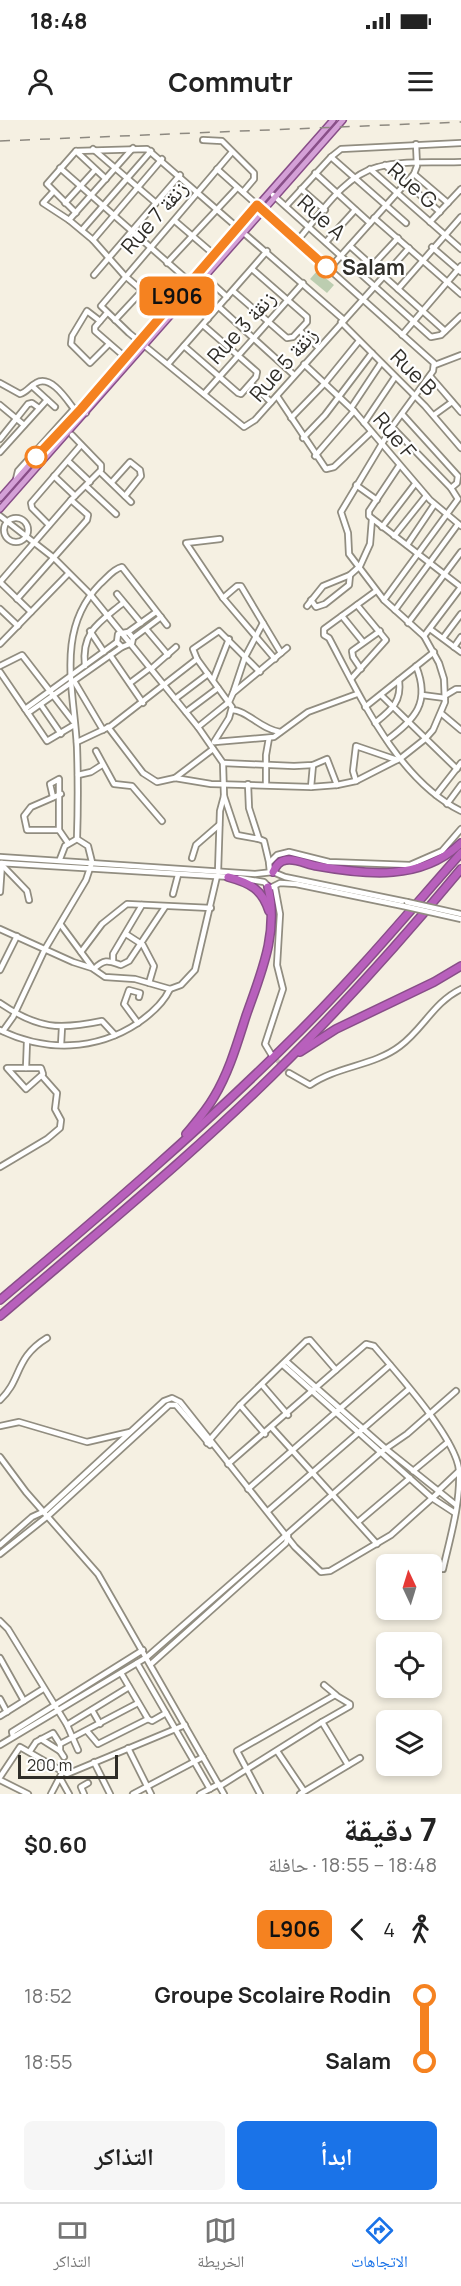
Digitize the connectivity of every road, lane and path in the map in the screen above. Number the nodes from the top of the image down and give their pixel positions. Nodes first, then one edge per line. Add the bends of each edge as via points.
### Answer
1 (333, 120) edge
2 (343, 120) edge
3 (203, 140) dead end
4 (461, 142) edge
5 (416, 144) junction
6 (133, 148) junction
7 (93, 149) junction
8 (149, 150) junction
9 (76, 151) junction
10 (232, 152) junction
11 (331, 157) junction
12 (162, 159) junction
13 (461, 162) edge
14 (417, 164) junction
15 (385, 165) junction
16 (60, 168) junction
17 (116, 169) junction
18 (217, 169) junction
19 (370, 169) junction
20 (95, 170) junction
21 (315, 173) junction
22 (414, 174) junction
23 (180, 175) junction
24 (355, 177) junction
25 (106, 179) junction
26 (127, 179) junction
27 (406, 183) junction
28 (81, 186) junction
29 (138, 188) junction
30 (237, 188) junction
31 (301, 189) junction
32 (461, 189) edge
33 (53, 192) junction
34 (199, 192) junction
35 (243, 192) junction
36 (397, 193) junction
37 (271, 194) junction
38 (339, 194) junction
39 (456, 194) junction
40 (92, 196) junction
41 (461, 199) edge
42 (448, 202) junction
43 (65, 203) junction
44 (156, 203) junction
45 (103, 206) junction
46 (286, 206) junction
47 (386, 206) junction
48 (260, 207) junction
49 (217, 208) junction
50 (325, 210) junction
51 (355, 210) junction
52 (440, 212) junction
53 (76, 213) junction
54 (114, 216) junction
55 (461, 217) edge
56 (374, 218) junction
57 (69, 220) junction
58 (175, 220) junction
59 (430, 222) junction
60 (370, 223) junction
61 (406, 223) dead end
62 (309, 227) junction
63 (241, 228) junction
64 (82, 230) junction
65 (132, 232) junction
66 (444, 234) junction
67 (192, 235) junction
68 (461, 237) edge
69 (398, 238) junction
70 (93, 240) junction
71 (297, 241) junction
72 (326, 242) junction
73 (455, 243) junction
74 (350, 246) junction
75 (432, 247) junction
76 (150, 248) junction
77 (409, 248) junction
78 (461, 249) edge
79 (210, 251) dead end
80 (267, 251) junction
81 (341, 256) junction
82 (110, 258) junction
83 (422, 259) junction
84 (167, 263) junction
85 (372, 266) junction
86 (252, 269) junction
87 (328, 269) junction
88 (460, 269) edge
89 (201, 273) junction
90 (94, 275) dead end
91 (124, 276) junction
92 (383, 276) junction
93 (190, 282) junction
94 (303, 283) junction
95 (447, 283) junction
96 (375, 286) junction
97 (398, 289) junction
98 (142, 291) junction
99 (233, 291) junction
100 (183, 294) junction
101 (461, 294) edge
102 (227, 297) junction
103 (362, 299) junction
104 (288, 301) junction
105 (219, 307) junction
106 (165, 310) junction
107 (423, 311) junction
108 (107, 313) junction
109 (461, 316) edge
110 (208, 319) junction
111 (115, 320) junction
112 (100, 321) junction
113 (268, 321) junction
114 (343, 321) junction
115 (413, 321) junction
116 (203, 325) junction
117 (300, 331) junction
118 (445, 331) junction
119 (402, 335) junction
120 (254, 338) junction
121 (139, 340) junction
122 (359, 341) junction
123 (109, 344) junction
124 (184, 346) junction
125 (319, 348) junction
126 (372, 353) junction
127 (461, 355) edge
128 (238, 356) junction
129 (124, 357) junction
130 (381, 363) junction
131 (168, 364) junction
132 (304, 364) junction
133 (435, 365) junction
134 (294, 375) junction
135 (430, 376) junction
136 (219, 377) junction
137 (395, 377) junction
138 (0, 383) edge
139 (325, 383) junction
140 (251, 384) junction
141 (32, 386) junction
142 (204, 394) junction
143 (414, 394) junction
144 (277, 396) junction
145 (340, 396) junction
146 (47, 400) junction
147 (271, 402) junction
148 (452, 402) junction
149 (0, 405) edge
150 (55, 407) dead end
151 (39, 408) junction
152 (80, 410) junction
153 (353, 410) junction
154 (461, 412) edge
155 (402, 414) junction
156 (434, 415) junction
157 (15, 418) junction
158 (291, 418) junction
159 (364, 423) junction
160 (24, 425) junction
161 (392, 427) junction
162 (371, 432) junction
163 (72, 435) dead end
164 (303, 438) junction
165 (0, 439) edge
166 (381, 444) junction
167 (81, 445) junction
168 (461, 448) edge
169 (1, 450) edge
170 (315, 456) junction
171 (68, 460) junction
172 (399, 466) junction
173 (100, 472) junction
174 (54, 476) junction
175 (112, 482) junction
176 (88, 484) junction
177 (415, 484) junction
178 (356, 485) junction
179 (451, 488) junction
180 (125, 496) junction
181 (426, 496) junction
182 (0, 498) edge
183 (73, 498) junction
184 (377, 500) junction
185 (131, 502) dead end
186 (434, 505) junction
187 (0, 509) edge
188 (116, 514) dead end
189 (0, 516) edge
190 (447, 516) junction
191 (372, 519) junction
192 (7, 521) junction
193 (49, 525) junction
194 (460, 525) edge
195 (382, 527) junction
196 (394, 536) junction
197 (26, 537) junction
198 (220, 539) dead end
199 (33, 542) junction
200 (407, 545) junction
201 (461, 552) edge
202 (418, 554) junction
203 (54, 558) junction
204 (430, 563) junction
205 (360, 566) junction
206 (68, 574) junction
207 (445, 574) junction
208 (350, 575) junction
209 (0, 582) edge
210 (376, 591) junction
211 (90, 594) junction
212 (117, 594) dead end
213 (223, 598) junction
214 (17, 599) junction
215 (311, 600) junction
216 (384, 600) junction
217 (123, 603) junction
218 (307, 606) dead end
219 (357, 606) junction
220 (0, 609) edge
221 (395, 610) junction
222 (31, 612) junction
223 (156, 612) junction
224 (461, 614) edge
225 (108, 615) junction
226 (342, 616) junction
227 (161, 617) junction
228 (141, 623) junction
229 (263, 623) junction
230 (408, 623) junction
231 (167, 625) dead end
232 (18, 626) junction
233 (146, 629) junction
234 (430, 629) junction
235 (90, 631) junction
236 (380, 631) junction
237 (120, 632) junction
238 (128, 632) junction
239 (424, 636) junction
240 (255, 637) junction
241 (461, 637) edge
242 (133, 638) junction
243 (443, 638) junction
244 (229, 639) junction
245 (1, 641) edge
246 (117, 642) junction
247 (363, 642) junction
248 (131, 645) junction
249 (122, 647) junction
250 (176, 647) dead end
251 (454, 647) junction
252 (287, 648) dead end
253 (434, 651) junction
254 (104, 652) junction
255 (461, 652) edge
256 (281, 653) junction
257 (110, 655) junction
258 (168, 655) junction
259 (245, 657) junction
260 (197, 659) junction
261 (275, 659) junction
262 (0, 666) edge
263 (85, 666) junction
264 (416, 666) junction
265 (151, 668) junction
266 (361, 669) junction
267 (0, 672) edge
268 (260, 672) junction
269 (208, 674) junction
270 (351, 679) junction
271 (213, 680) junction
272 (399, 680) junction
273 (71, 681) junction
274 (130, 683) junction
275 (164, 685) junction
276 (218, 688) junction
277 (461, 689) edge
278 (233, 693) junction
279 (52, 694) junction
280 (357, 694) junction
281 (381, 695) junction
282 (422, 695) junction
283 (446, 696) junction
284 (175, 699) junction
285 (229, 702) junction
286 (143, 703) junction
287 (40, 705) junction
288 (365, 707) junction
289 (394, 708) junction
290 (232, 710) junction
291 (27, 711) junction
292 (186, 712) junction
293 (442, 714) junction
294 (74, 723) junction
295 (375, 723) junction
296 (409, 724) junction
297 (198, 727) junction
298 (106, 728) junction
299 (461, 730) edge
300 (281, 732) junction
301 (61, 734) junction
302 (269, 738) junction
303 (425, 739) junction
304 (387, 740) junction
305 (77, 742) junction
306 (212, 742) junction
307 (213, 749) junction
308 (96, 751) dead end
309 (399, 759) junction
310 (223, 763) junction
311 (461, 763) edge
312 (102, 765) junction
313 (266, 765) junction
314 (313, 765) junction
315 (457, 769) junction
316 (78, 775) junction
317 (175, 778) junction
318 (356, 781) junction
319 (223, 783) junction
320 (248, 784) junction
321 (266, 784) junction
322 (337, 785) junction
323 (461, 785) edge
324 (311, 787) junction
325 (61, 794) junction
326 (436, 795) junction
327 (224, 796) junction
328 (53, 797) junction
329 (447, 804) junction
330 (461, 811) edge
331 (162, 822) dead end
332 (219, 825) junction
333 (461, 829) edge
334 (59, 830) junction
335 (77, 839) junction
336 (259, 839) junction
337 (68, 843) junction
338 (461, 843) edge
339 (461, 853) edge
340 (0, 857) edge
341 (192, 858) dead end
342 (60, 860) junction
343 (92, 862) junction
344 (2, 863) edge
345 (269, 863) junction
346 (461, 868) edge
347 (89, 870) junction
348 (272, 873) junction
349 (218, 874) junction
350 (178, 875) junction
351 (228, 877) junction
352 (272, 884) junction
353 (0, 892) edge
354 (172, 894) dead end
355 (29, 900) dead end
356 (405, 904) junction
357 (142, 905) junction
358 (165, 907) junction
359 (211, 908) junction
360 (461, 914) edge
361 (461, 919) edge
362 (61, 925) junction
363 (272, 927) junction
364 (1, 931) edge
365 (126, 934) junction
366 (17, 936) junction
367 (141, 943) junction
368 (45, 949) junction
369 (81, 952) junction
370 (113, 961) junction
371 (461, 966) edge
372 (94, 969) junction
373 (0, 970) edge
374 (149, 982) junction
375 (170, 989) junction
376 (461, 989) edge
377 (139, 997) dead end
378 (0, 1003) edge
379 (15, 1012) junction
380 (138, 1023) junction
381 (62, 1027) junction
382 (2, 1030) edge
383 (115, 1035) junction
384 (27, 1041) junction
385 (61, 1046) junction
386 (271, 1054) tunnel mouth
387 (290, 1058) junction
388 (26, 1068) junction
389 (289, 1073) tunnel mouth
390 (42, 1076) junction
391 (174, 1149) junction
392 (0, 1167) edge
393 (0, 1300) edge
394 (0, 1316) edge
395 (47, 1338) dead end
396 (285, 1363) junction
397 (390, 1365) junction
398 (336, 1370) junction
399 (263, 1386) junction
400 (409, 1389) junction
401 (314, 1390) junction
402 (456, 1391) dead end
403 (0, 1400) edge
404 (172, 1401) junction
405 (240, 1405) junction
406 (338, 1410) junction
407 (288, 1414) junction
408 (429, 1415) junction
409 (0, 1425) edge
410 (272, 1428) junction
411 (361, 1430) junction
412 (131, 1432) junction
413 (265, 1434) junction
414 (448, 1442) junction
415 (210, 1443) junction
416 (384, 1450) junction
417 (293, 1451) junction
418 (458, 1455) edge
419 (0, 1457) edge
420 (0, 1463) edge
421 (228, 1464) junction
422 (7, 1468) junction
423 (413, 1471) junction
424 (459, 1471) junction
425 (312, 1474) junction
426 (410, 1478) junction
427 (248, 1489) junction
428 (438, 1492) junction
429 (332, 1495) junction
430 (432, 1498) junction
431 (456, 1505) junction
432 (268, 1510) junction
433 (47, 1513) junction
434 (455, 1513) junction
435 (358, 1522) junction
436 (288, 1536) junction
437 (377, 1544) junction
438 (0, 1545) edge
439 (0, 1554) edge
440 (443, 1569) dead end
441 (0, 1622) edge
442 (143, 1650) junction
443 (147, 1657) junction
444 (0, 1658) edge
445 (137, 1663) junction
446 (151, 1664) junction
447 (121, 1673) junction
448 (324, 1685) dead end
449 (129, 1687) junction
450 (43, 1689) junction
451 (336, 1695) junction
452 (0, 1699) edge
453 (24, 1701) junction
454 (138, 1703) junction
455 (56, 1708) junction
456 (92, 1710) junction
457 (7, 1712) junction
458 (166, 1713) junction
459 (0, 1716) edge
460 (148, 1719) junction
461 (322, 1722) junction
462 (100, 1724) junction
463 (67, 1725) junction
464 (185, 1725) junction
465 (176, 1729) junction
466 (87, 1731) junction
467 (74, 1739) junction
468 (41, 1740) junction
469 (60, 1744) junction
470 (0, 1745) edge
471 (128, 1748) junction
472 (78, 1750) dead end
473 (30, 1751) junction
474 (60, 1751) junction
475 (276, 1751) junction
476 (203, 1756) junction
477 (64, 1757) dead end
478 (360, 1758) dead end
479 (195, 1761) junction
480 (94, 1762) junction
481 (348, 1765) junction
482 (246, 1770) junction
483 (61, 1775) junction
484 (0, 1778) edge
485 (88, 1784) dead end
486 (219, 1785) junction
487 (147, 1786) junction
488 (210, 1789) junction
489 (109, 1792) edge
490 (302, 1793) edge
491 (28, 1794) edge
492 (51, 1794) edge
493 (69, 1794) edge
494 (84, 1794) edge
495 (101, 1794) edge
496 (133, 1794) edge
497 (151, 1794) edge
498 (200, 1794) edge
499 (225, 1794) edge
500 (260, 1794) edge

1 - 37 main road
2 - 37 main road
3 - 10 street via 222,141
4 - 5 street
5 - 11 street via 344,148
5 - 14 street
6 - 7 street
6 - 8 street
6 - 17 street
7 - 9 street
7 - 17 street
8 - 12 street
8 - 26 street
9 - 16 street
9 - 20 street
10 - 18 street, Rue 7 زنقة
10 - 35 street via 255,176
11 - 21 street
11 - 24 street
12 - 23 street
12 - 29 street
13 - 14 street
14 - 15 street
14 - 22 street
15 - 19 street
15 - 27 street
16 - 28 street
16 - 33 street via 49,180
17 - 25 street
17 - 26 street
18 - 30 street
18 - 34 street, Rue 7 زنقة
19 - 24 street
19 - 36 street, Rue G
20 - 25 street
20 - 28 street
21 - 31 street
21 - 38 street
22 - 27 street
22 - 42 street
23 - 34 street
23 - 44 street
24 - 38 street
24 - 47 street
25 - 40 street
26 - 29 street
26 - 45 street
27 - 36 street
27 - 52 street
28 - 40 street
28 - 43 street
29 - 44 street
29 - 54 street
30 - 35 street
30 - 49 street
31 - 46 street
31 - 50 street
32 - 39 street
33 - 43 street
33 - 57 street via 43,203
34 - 49 street
34 - 58 street, Rue 7 زنقة
35 - 48 street
36 - 47 street
36 - 59 street, Rue G
37 - 46 street, Rue A
37 - 48 main road
38 - 50 street
38 - 51 street
39 - 41 street
39 - 42 street
40 - 45 street
40 - 53 street
42 - 52 street
43 - 53 street
44 - 65 street
45 - 54 street
45 - 64 street
46 - 62 street, Rue A
47 - 56 street
47 - 61 street
48 - 63 main road
48 - 71 street
49 - 63 street
49 - 67 street
50 - 62 street
51 - 60 street
51 - 72 street
52 - 59 street
53 - 57 street
54 - 65 street
54 - 70 street
55 - 66 street
56 - 60 street
56 - 69 street
57 - 64 street
58 - 67 street
58 - 76 street, Rue 7 زنقة
59 - 66 street, Rue G
60 - 74 street
62 - 71 street
62 - 72 street, Rue A
63 - 80 street
63 - 89 main road
64 - 70 street
65 - 76 street
65 - 82 street
66 - 73 street, Rue G
66 - 75 street
67 - 79 street
67 - 84 street
68 - 73 street
69 - 77 street
69 - 85 street
70 - 82 street
71 - 87 street
72 - 81 street, Rue A
73 - 78 street, Rue G
74 - 81 street
74 - 85 street
75 - 83 street
75 - 88 street
76 - 84 street
76 - 91 street, Rue 7 زنقة
77 - 83 street
77 - 92 street, Rue 5 زنقة
80 - 86 street
80 - 94 street
81 - 87 street
81 - 96 street, Rue A
82 - 90 street
82 - 91 street
83 - 95 street
83 - 97 street
84 - 93 street
85 - 92 street
86 - 99 street
86 - 104 street
87 - 103 street
88 - 95 street
89 - 93 main road
89 - 100 main road
89 - 102 street
91 - 98 street
91 - 108 street, Rue 7 زنقة via 102,303
92 - 96 street, Rue 5 زنقة
92 - 97 street
93 - 100 main road
94 - 104 street, Rue 3 زنقة
94 - 114 street
95 - 101 street
95 - 107 street
96 - 103 street, Rue 5 زنقة
96 - 115 street, Rue A
97 - 107 street
98 - 106 street
98 - 111 street
99 - 102 street
99 - 113 street
100 - 106 main road
100 - 110 street
100 - 121 main road
102 - 105 street
103 - 114 street, Rue 5 زنقة
103 - 119 street
104 - 113 street, Rue 3 زنقة
104 - 117 street via 308,320
105 - 110 street
105 - 120 street
106 - 121 main road
107 - 115 street
107 - 118 street
108 - 111 street
108 - 112 street
109 - 118 street
110 - 116 street
111 - 121 street
112 - 123 street via 96,332
112 - 123 street via 87,311 71,344 90,363
113 - 117 street via 286,337 292,338
113 - 120 street, Rue 3 زنقة
114 - 122 street, Rue B
114 - 125 street, Rue 5 زنقة
115 - 118 street, Rue A via 435,337
115 - 119 street
116 - 124 street
116 - 128 street
117 - 125 street
119 - 133 street
120 - 128 street, Rue 3 زنقة
120 - 134 street
121 - 129 main road
121 - 131 street
121 - 152 main road
122 - 126 street, Rue B
122 - 139 street
123 - 129 street
124 - 131 street
124 - 136 street
125 - 132 street, Rue 5 زنقة
126 - 130 street, Rue B
126 - 145 street
127 - 133 street
128 - 136 street, Rue 3 زنقة
128 - 140 street via 257,372
129 - 152 main road
130 - 137 street, Rue B
130 - 153 street
131 - 142 street
132 - 134 street, Rue 5 زنقة
132 - 139 street, Rue F
133 - 135 street
134 - 144 street, Rue 5 زنقة
135 - 143 street
135 - 148 street
136 - 140 street via 241,394
136 - 142 street, Rue 3 زنقة
137 - 143 street, Rue B
137 - 159 street
138 - 141 street via 20,394
139 - 145 street, Rue F
139 - 158 street
140 - 147 street
141 - 146 street
141 - 152 street via 43,381
142 - 147 street, Rue 5 زنقة via 244,427
143 - 155 street
143 - 156 street, Rue B
144 - 147 street, Rue 5 زنقة
144 - 158 street
145 - 153 street, Rue F
145 - 164 street
146 - 150 street
146 - 151 street
148 - 154 street
148 - 156 street
149 - 157 street
151 - 157 street via 30,403
151 - 160 street
152 - 182 main road via 45,444
152 - 187 main road
153 - 159 street, Rue F
153 - 170 street
155 - 161 street
155 - 179 street via 458,476
156 - 168 street, Rue B
157 - 160 street
157 - 165 street
158 - 164 street
159 - 162 street, Rue F
160 - 169 street
161 - 166 street
161 - 179 street
162 - 166 street, Rue F
162 - 170 street via 328,470
163 - 167 street
164 - 170 street
166 - 172 street, Rue F
166 - 178 street
167 - 171 street
167 - 173 street via 101,465
171 - 174 street
171 - 176 street
172 - 177 street, Rue F
172 - 184 street
173 - 175 street
173 - 176 street
174 - 183 street
174 - 193 street via 31,503
175 - 180 street
175 - 180 street via 130,462 140,470 141,476
176 - 183 street
176 - 188 street
177 - 181 street, Rue F
177 - 195 street
178 - 184 street
178 - 205 street via 341,512 348,533 346,547
179 - 190 street via 458,499
180 - 185 street
181 - 186 street, Rue F
181 - 196 street
183 - 193 street
183 - 203 street via 88,518
184 - 191 street via 369,511
186 - 190 street, Rue F
186 - 200 street
189 - 192 street
190 - 194 street, Rue F
190 - 202 street
191 - 195 street
191 - 205 street via 370,544
192 - 197 street
192 - 197 street via 13,518 26,523
192 - 197 street via 3,528 5,536 19,542
193 - 199 street
194 - 204 street
195 - 196 street
196 - 200 street
197 - 199 street
198 - 213 street via 186,543
199 - 203 street
199 - 209 street
200 - 202 street
201 - 207 street
202 - 204 street
202 - 216 street
203 - 206 street
203 - 214 street
204 - 207 street
204 - 221 street
205 - 208 street
205 - 210 street
206 - 211 street
206 - 222 street
207 - 230 street
207 - 234 street via 461,587
208 - 215 street via 323,586
208 - 215 street via 349,585 325,604 316,608
209 - 214 street
210 - 216 street
210 - 219 street
211 - 223 street via 122,567
211 - 225 street
211 - 273 street via 72,638
212 - 217 street
213 - 229 street via 241,586
213 - 240 street
214 - 222 street
215 - 218 street
216 - 221 street
217 - 225 street
217 - 228 street
219 - 226 street
219 - 236 street
220 - 232 street
221 - 230 street
222 - 232 street
223 - 227 street
223 - 228 street
224 - 243 street
225 - 235 street
225 - 237 street
226 - 247 street
226 - 270 street via 324,632
227 - 231 street
227 - 233 street
228 - 238 street
229 - 240 street
229 - 256 street
230 - 239 street
232 - 245 street
233 - 242 street
233 - 258 street
234 - 239 street
234 - 243 street
235 - 254 street
235 - 263 street
236 - 247 street
236 - 266 street via 386,642
237 - 238 street
237 - 246 street
237 - 248 street
238 - 242 street
239 - 253 street
240 - 259 street
240 - 261 street
241 - 251 street
242 - 248 street
243 - 251 street
244 - 259 street
244 - 260 street via 219,631 212,634 193,649
244 - 271 street
246 - 249 street
246 - 254 street
247 - 266 street via 351,653
248 - 249 street
248 - 265 street
249 - 257 street
250 - 258 street
251 - 255 street
252 - 256 street
253 - 264 street
253 - 283 street
254 - 263 street
256 - 261 street
257 - 273 street
257 - 274 street
258 - 265 street
259 - 268 street
259 - 278 street
260 - 269 street
260 - 275 street
261 - 268 street
262 - 279 street via 22,655
263 - 273 street
264 - 272 street
264 - 282 street
265 - 274 street
265 - 275 street
266 - 270 street
267 - 291 street
268 - 278 street
269 - 271 street
269 - 284 street
270 - 280 street
271 - 276 street
272 - 281 street
272 - 289 street
273 - 279 street
273 - 294 street
273 - 298 street
274 - 286 street
275 - 284 street
275 - 286 street
276 - 285 street
276 - 292 street
277 - 283 street via 456,688
278 - 285 street
279 - 287 street
279 - 291 street
279 - 294 street
280 - 288 street
280 - 300 street via 308,712
281 - 288 street
281 - 289 street
282 - 283 street
282 - 296 street
283 - 293 street
284 - 292 street
285 - 290 street
285 - 297 street
286 - 298 street
287 - 291 street
287 - 301 street
288 - 295 street
289 - 295 street
289 - 296 street
290 - 300 street via 240,711 260,726
290 - 306 street
291 - 301 street via 47,741
292 - 297 street
293 - 299 street
293 - 303 street
294 - 301 street
294 - 305 street
295 - 304 street
296 - 303 street
296 - 304 street
297 - 306 street
298 - 305 street
298 - 317 street via 147,777 162,782
300 - 302 street
302 - 306 street
302 - 313 street
303 - 309 street
303 - 315 street
304 - 309 street
305 - 316 street
306 - 307 street
307 - 310 street
307 - 317 street
308 - 312 street
309 - 318 street
309 - 318 street via 365,747 354,752
309 - 326 street
310 - 313 street
310 - 319 street
311 - 315 street
312 - 316 street
312 - 331 street via 114,784 132,786
313 - 314 street
313 - 321 street
314 - 322 street via 327,759
314 - 324 street
315 - 326 street
316 - 335 street
317 - 319 street
318 - 322 street
319 - 320 street
319 - 327 street
320 - 321 street
320 - 336 street via 249,808
321 - 324 street
322 - 324 street
323 - 329 street
325 - 328 street
325 - 328 street via 57,779 50,785
325 - 334 street
326 - 329 street
327 - 332 street
327 - 336 street via 237,835
328 - 334 street via 31,807 24,816 24,824 27,830
329 - 330 street
332 - 341 street via 197,843
332 - 349 street
333 - 345 street via 442,851 410,865 329,862 289,852 277,855
334 - 337 street
335 - 337 street
335 - 343 street via 88,846
336 - 345 street via 264,841
337 - 342 street
338 - 348 highway via 436,863 408,872 336,868 290,860 278,863
339 - 391 highway via 307,1024
340 - 342 street
342 - 343 street
343 - 347 street
343 - 349 street
344 - 347 street
344 - 353 street
344 - 355 street via 27,891
345 - 348 street
346 - 387 highway
347 - 350 street
347 - 362 street
348 - 349 street
348 - 352 street
348 - 352 street
348 - 356 street
349 - 350 street
349 - 351 street
349 - 359 street
350 - 354 street
351 - 352 street
351 - 363 highway via 251,883 261,892
352 - 356 street
352 - 363 highway
352 - 386 street via 280,914 278,966 284,989 265,1044
356 - 360 street, bridge
356 - 361 street, bridge
357 - 358 street
357 - 365 street
357 - 369 street via 124,905 102,924
358 - 359 street
358 - 367 street
359 - 375 street via 195,970 181,985
362 - 368 street
362 - 369 street
363 - 391 highway via 262,974 224,1077 208,1107
364 - 366 street
365 - 367 street
365 - 370 street via 113,954
366 - 368 street
366 - 373 street
367 - 370 street via 124,964
367 - 374 street via 155,968
368 - 372 street
368 - 379 street
369 - 372 street
370 - 372 street via 102,961
371 - 387 highway via 336,1029
372 - 374 street via 105,977
374 - 375 street
375 - 380 street
376 - 389 street via 440,1002 394,1050 310,1085
377 - 380 street via 140,993 129,990 124,1004
378 - 379 street
379 - 381 street
379 - 382 street
380 - 383 street
381 - 383 street via 102,1021
381 - 385 street
382 - 384 street
383 - 385 street via 93,1043
384 - 385 street
384 - 388 street
387 - 394 highway via 172,1168
388 - 390 street via 41,1068
388 - 390 street via 7,1069 26,1089
390 - 392 street via 57,1093 54,1110 60,1128
391 - 393 highway
395 - 403 street via 27,1352 9,1391
396 - 398 street via 310,1340
396 - 399 street
396 - 401 street
397 - 398 street via 368,1343
397 - 400 street
397 - 406 street
398 - 401 street
399 - 405 street
399 - 407 street
400 - 408 street
400 - 411 street
401 - 406 street
401 - 407 street
402 - 408 street
404 - 412 street via 164,1401
404 - 415 street
404 - 433 street
405 - 413 street
405 - 415 street
406 - 411 street
406 - 417 street
407 - 410 street
408 - 414 street
408 - 416 street
409 - 412 street via 19,1422 87,1442
410 - 413 street
410 - 417 street
411 - 416 street
411 - 425 street
412 - 433 street
413 - 421 street
414 - 418 street
414 - 423 street
415 - 421 street
416 - 423 street
416 - 426 street
416 - 429 street
417 - 425 street
417 - 427 street
418 - 424 street
419 - 422 street
420 - 422 street
421 - 427 street
422 - 433 street
423 - 428 street
424 - 428 street
424 - 431 street
425 - 429 street
425 - 432 street
426 - 430 street
426 - 435 street
427 - 432 street
428 - 430 street
428 - 431 street
429 - 435 street
429 - 436 street
430 - 434 street
430 - 437 street
431 - 434 street
432 - 436 street
433 - 438 street via 32,1517
433 - 439 street
433 - 442 street via 98,1574
434 - 440 street
435 - 437 street
436 - 437 street via 317,1569 327,1572
436 - 443 street
436 - 446 street via 286,1543
441 - 450 street
442 - 443 street
442 - 455 street
443 - 445 street
443 - 446 street
444 - 453 street
445 - 447 street
445 - 458 street
446 - 464 street
447 - 449 street
447 - 455 street
448 - 451 street
449 - 454 street
449 - 456 street
450 - 453 street
450 - 455 street
451 - 461 street via 350,1707
451 - 482 street via 237,1751
452 - 457 street
453 - 457 street
454 - 460 street
454 - 462 street
455 - 463 street
455 - 470 street
456 - 462 street
456 - 463 street
457 - 459 street
458 - 460 street via 152,1721
458 - 465 street
460 - 466 street via 98,1744
461 - 475 street
461 - 481 street
462 - 466 street
463 - 467 street
464 - 465 street
464 - 476 street
465 - 471 street
465 - 479 street
466 - 467 street
467 - 469 street
467 - 472 street
468 - 469 street via 53,1733
468 - 473 street
468 - 474 street
469 - 474 street
471 - 480 street
471 - 487 street
473 - 483 street
473 - 484 street via 18,1748
474 - 477 street
475 - 482 street
475 - 490 street
476 - 479 street
476 - 486 street
478 - 481 street
479 - 487 street
479 - 488 street
480 - 483 street
480 - 489 street
481 - 490 street
482 - 486 street
482 - 500 street
483 - 492 street
483 - 493 street
484 - 491 street
485 - 494 street via 81,1787
486 - 488 street
486 - 499 street
487 - 496 street
487 - 497 street
488 - 498 street
489 - 495 street

